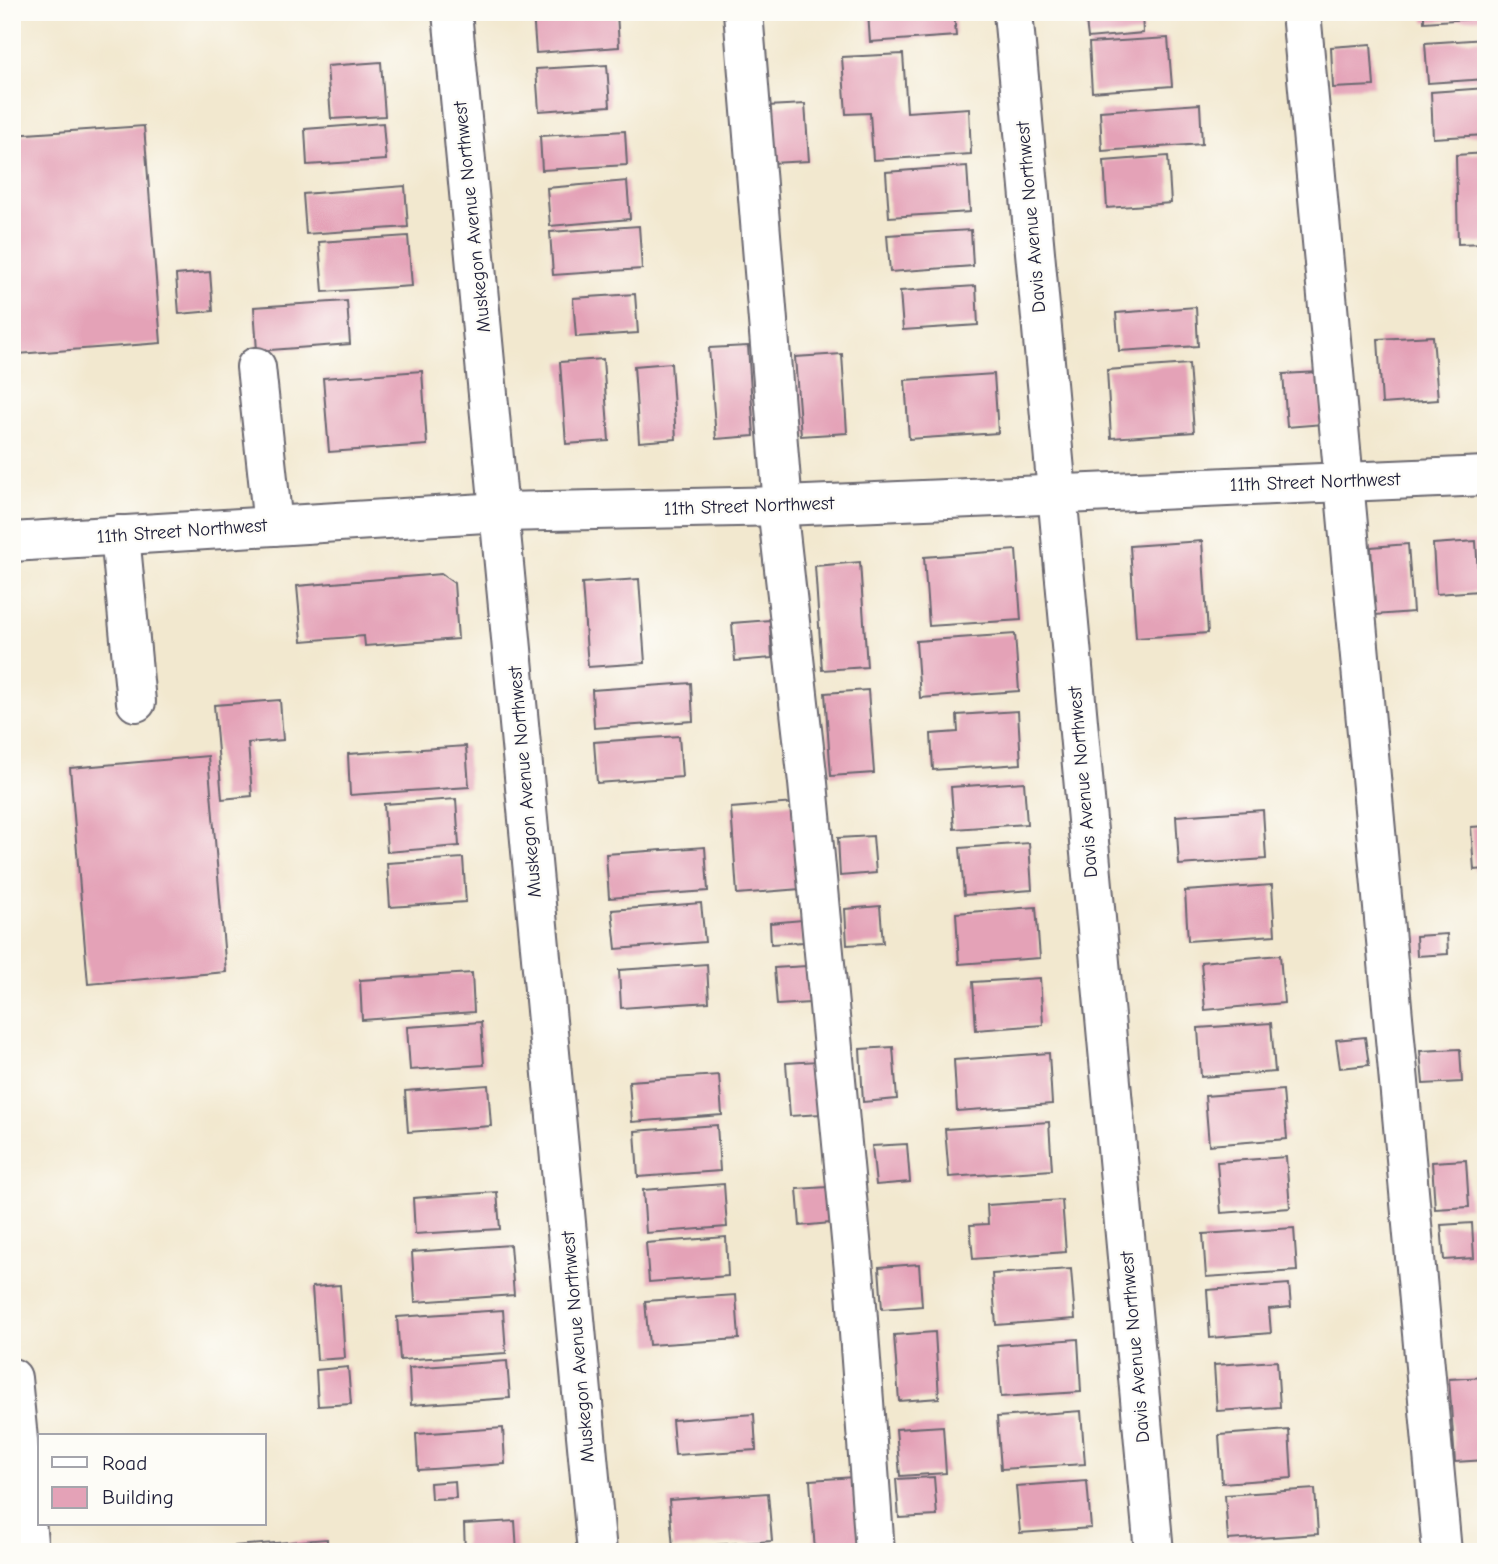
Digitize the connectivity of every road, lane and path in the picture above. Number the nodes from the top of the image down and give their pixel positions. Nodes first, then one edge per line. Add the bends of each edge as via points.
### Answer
1 (452, 12) edge
2 (743, 12) edge
3 (1013, 12) edge
4 (1301, 12) edge
5 (257, 368) dead end
6 (1486, 476) edge
7 (1345, 481) junction
8 (1057, 493) junction
9 (780, 506) junction
10 (501, 512) junction
11 (273, 526) junction
12 (120, 535) junction
13 (12, 542) edge
14 (136, 702) dead end
15 (12, 1378) edge
16 (29, 1552) edge
17 (597, 1552) edge
18 (875, 1552) edge
19 (1154, 1552) edge
20 (1442, 1552) edge

1 - 10 street, Muskegon Avenue Northwest
2 - 9 street
3 - 8 street, Davis Avenue Northwest
4 - 7 street
5 - 11 street
6 - 7 street, 11th Street Northwest
7 - 8 street, 11th Street Northwest
7 - 20 street
8 - 9 street, 11th Street Northwest
8 - 19 street, Davis Avenue Northwest
9 - 10 street, 11th Street Northwest
9 - 18 street via 856,1292
10 - 11 street, 11th Street Northwest
10 - 17 street, Muskegon Avenue Northwest
11 - 12 street, 11th Street Northwest
12 - 13 street, 11th Street Northwest
12 - 14 street
15 - 16 street

